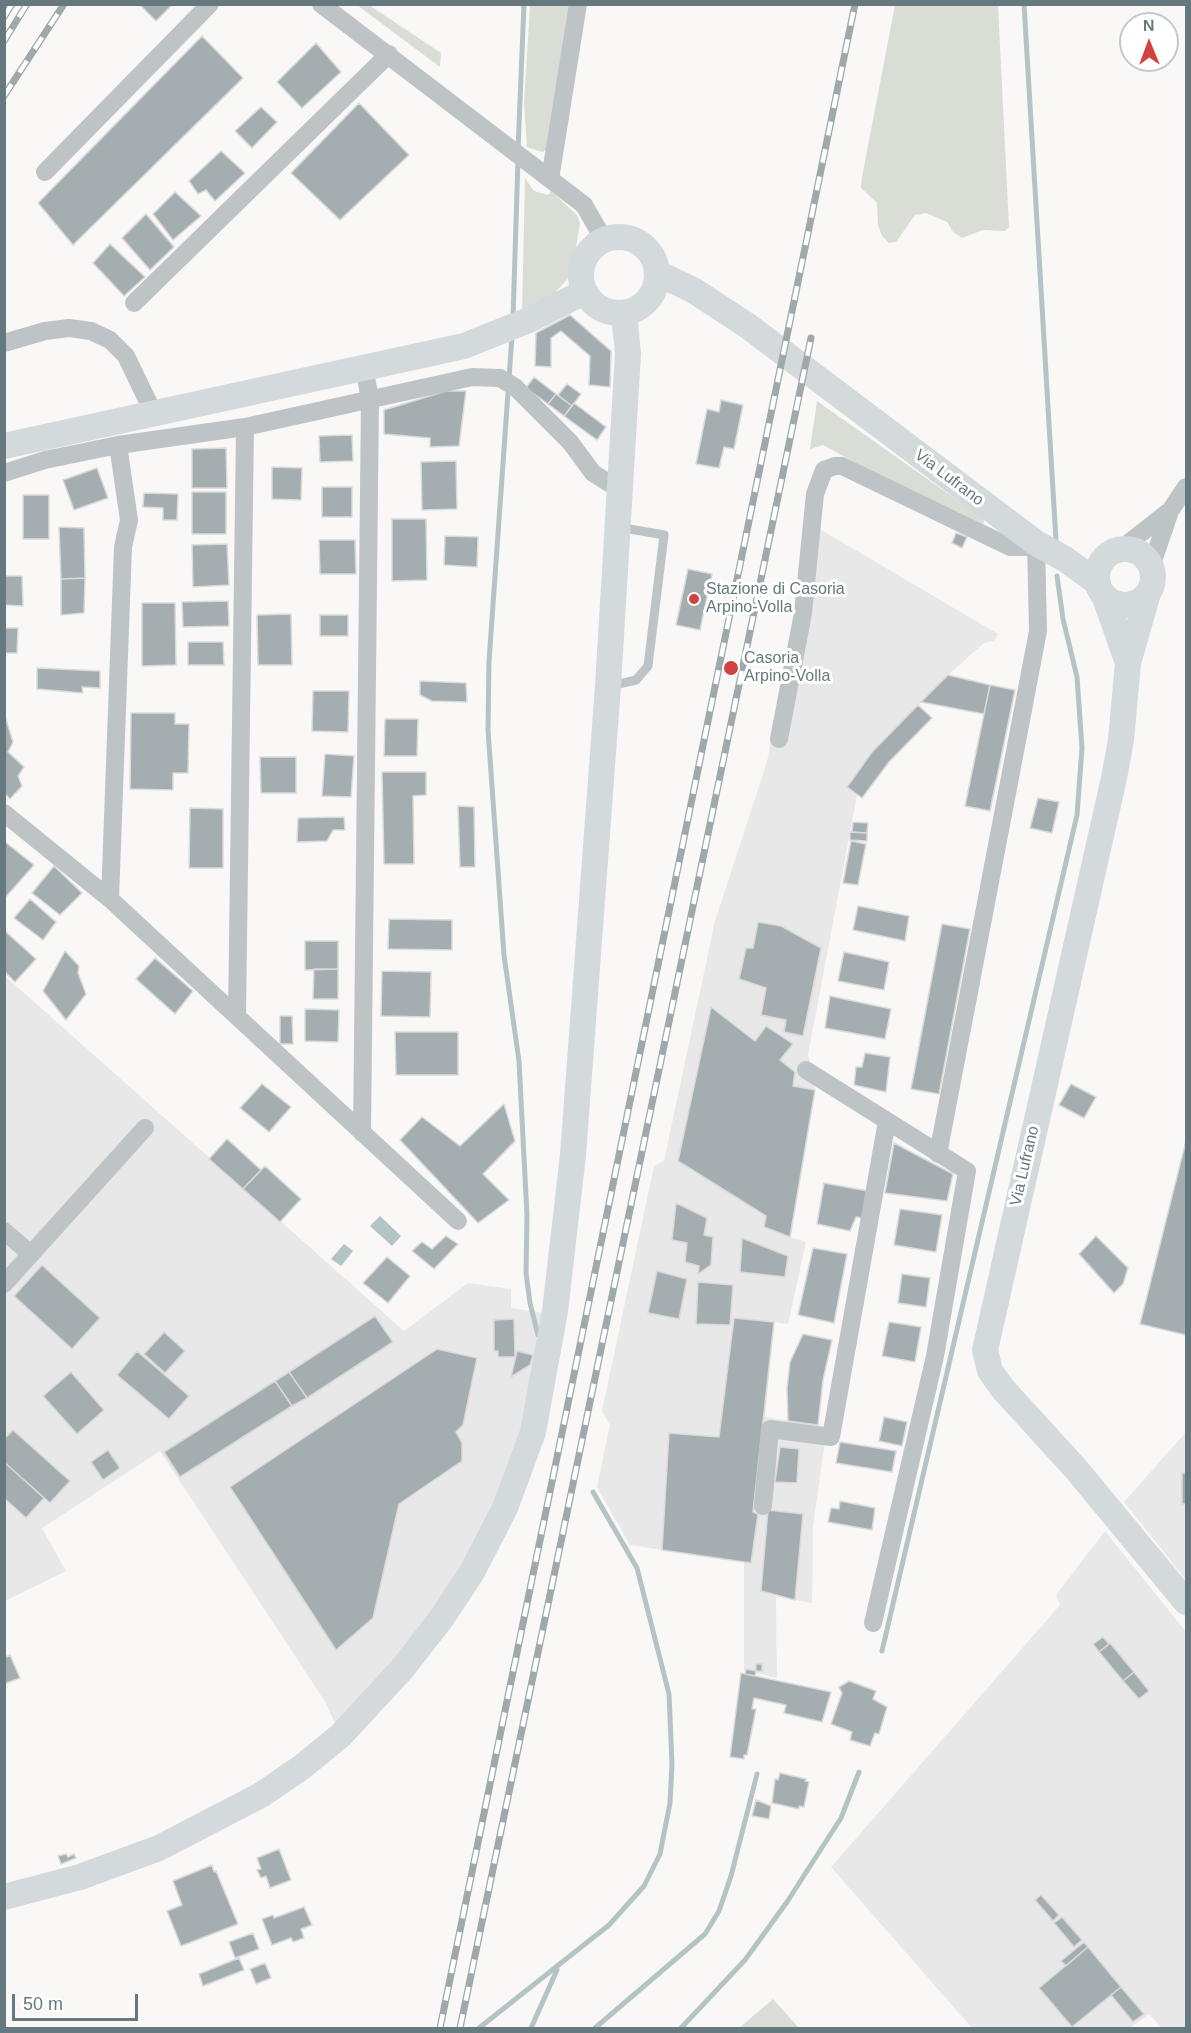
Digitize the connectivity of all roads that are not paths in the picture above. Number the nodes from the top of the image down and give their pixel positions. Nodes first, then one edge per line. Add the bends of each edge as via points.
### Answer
1 (210, 4) edge
2 (321, 4) edge
3 (578, 4) edge
4 (388, 54) junction
5 (45, 172) dead end
6 (550, 180) junction
7 (604, 240) junction
8 (657, 273) junction
9 (584, 292) junction
10 (134, 303) dead end
11 (624, 313) junction
12 (4, 343) edge
13 (364, 367) junction
14 (370, 399) junction
15 (153, 412) junction
16 (245, 427) junction
17 (118, 445) junction
18 (4, 446) edge
19 (4, 473) edge
20 (1186, 487) edge
21 (620, 490) junction
22 (1170, 511) junction
23 (618, 527) junction
24 (1036, 543) junction
25 (1113, 553) junction
26 (1065, 559) junction
27 (1151, 567) junction
28 (1101, 589) junction
29 (1148, 593) junction
30 (1128, 663) junction
31 (608, 686) junction
32 (779, 739) dead end
33 (4, 813) edge
34 (110, 899) junction
35 (237, 1016) junction
36 (806, 1070) dead end
37 (887, 1121) junction
38 (145, 1128) dead end
39 (362, 1133) junction
40 (938, 1154) junction
41 (458, 1221) dead end
42 (4, 1231) edge
43 (31, 1254) junction
44 (4, 1284) edge
45 (764, 1506) dead end
46 (1186, 1602) edge
47 (873, 1623) dead end
48 (4, 1897) edge

1 - 5 street
2 - 4 street
3 - 6 street
4 - 6 street
4 - 10 street
6 - 7 street via 584,205
7 - 8 street via 628,238 639,243 654,261
7 - 9 street via 593,247 581,268
8 - 11 street via 652,295 644,304
8 - 24 street, Via Lufrano via 693,290 748,326
9 - 11 street via 601,309
9 - 13 street via 464,346
11 - 21 street via 628,354
12 - 15 street via 69,328 101,335 126,356
13 - 14 street
13 - 15 street
14 - 16 street
14 - 21 street via 472,377 507,382 570,442 593,473
14 - 39 street
15 - 18 street
16 - 17 street
16 - 35 street
17 - 19 street
17 - 34 street via 129,520 123,546
20 - 22 street, Via Lufrano
21 - 23 street
22 - 25 street, Via Lufrano
22 - 27 street, Via Lufrano
23 - 31 street
23 - 31 lane via 664,535 648,666 636,680
24 - 26 street, Via Lufrano
24 - 32 street via 1030,547 1010,547 842,466 825,470 815,494 803,613
24 - 40 street via 1038,631
25 - 26 street
25 - 27 street via 1139,553
25 - 28 street via 1097,574
26 - 28 street, Via Lufrano
27 - 29 street, Via Lufrano
28 - 29 street, Via Lufrano via 1118,604 1135,603
28 - 30 street, Via Lufrano
29 - 30 street, Via Lufrano
30 - 46 street, Via Lufrano via 1114,778 985,1350 990,1371 1003,1389 1076,1468
31 - 48 street via 573,1155 555,1311 532,1432 505,1508 472,1572 402,1669 341,1735 302,1767 261,1795 159,1848 80,1877
33 - 34 street
34 - 35 street
35 - 39 street
36 - 37 street
37 - 40 street
37 - 45 street via 831,1437 770,1429
38 - 43 street
39 - 41 street
40 - 47 street via 967,1171 935,1356
42 - 43 street
43 - 44 street

